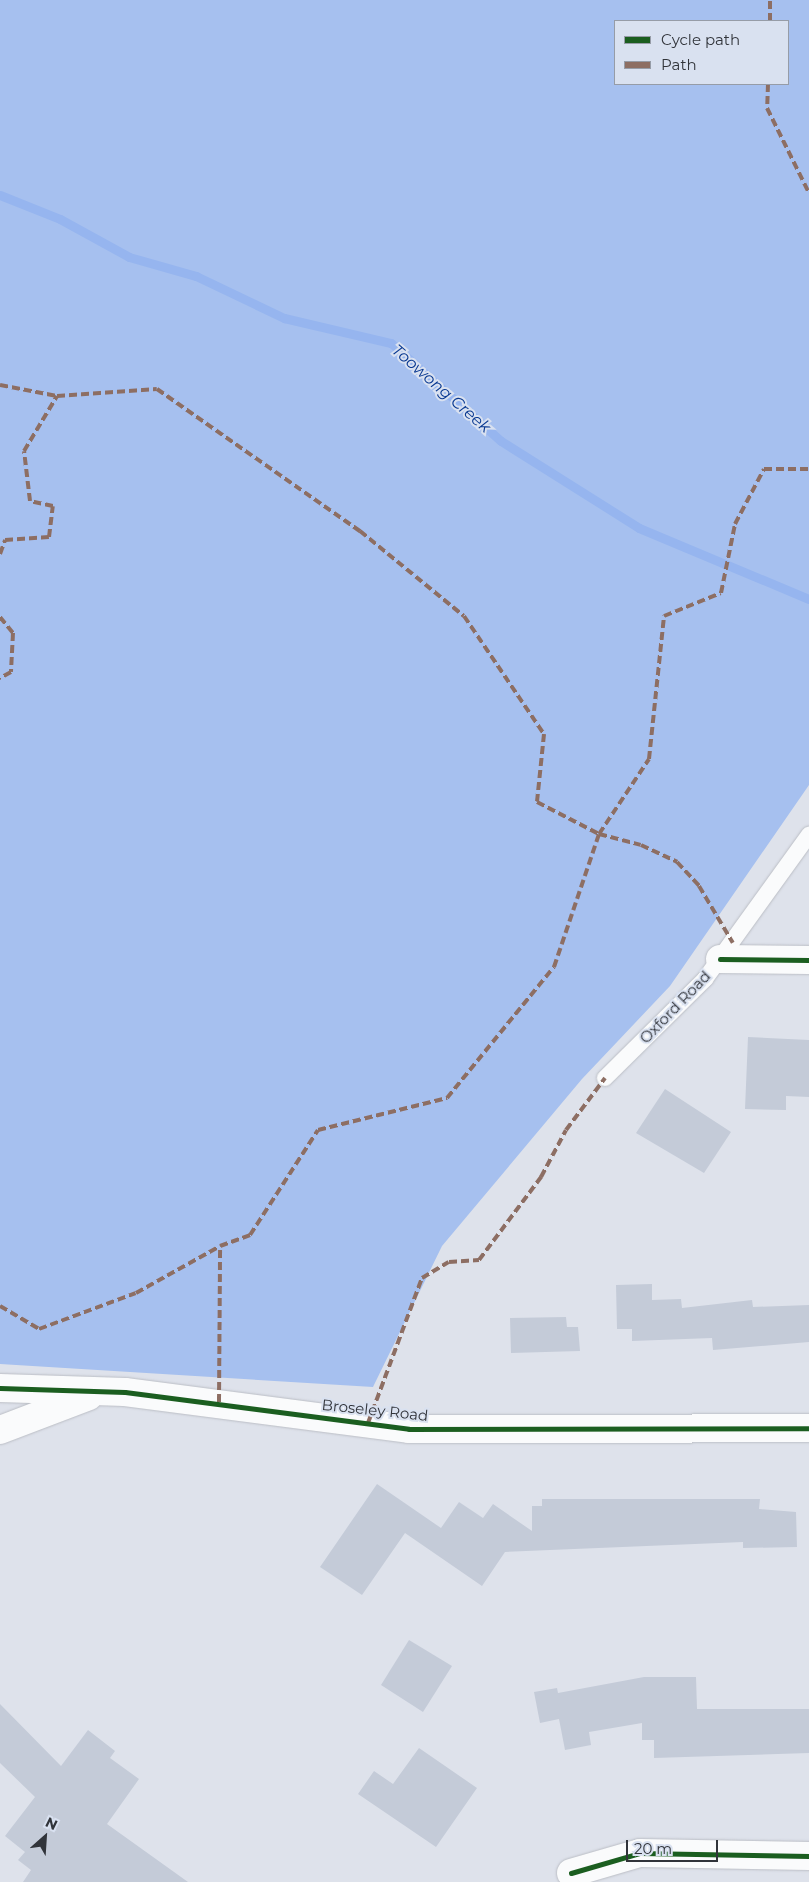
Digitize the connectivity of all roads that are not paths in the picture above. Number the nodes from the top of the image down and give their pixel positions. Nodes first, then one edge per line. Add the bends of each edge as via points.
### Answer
1 (809, 835) edge
2 (720, 959) junction
3 (809, 960) edge
4 (605, 1078) dead end
5 (0, 1388) edge
6 (125, 1392) junction
7 (809, 1428) edge
8 (0, 1430) edge
9 (809, 1856) edge
10 (571, 1873) dead end

1 - 2 lane, Oxford Road
2 - 3 street
2 - 4 lane, Oxford Road
5 - 6 street, Broseley Road
6 - 7 street, Broseley Road via 409,1428
6 - 8 street, Broseley Road via 76,1400
9 - 10 street via 640,1853

